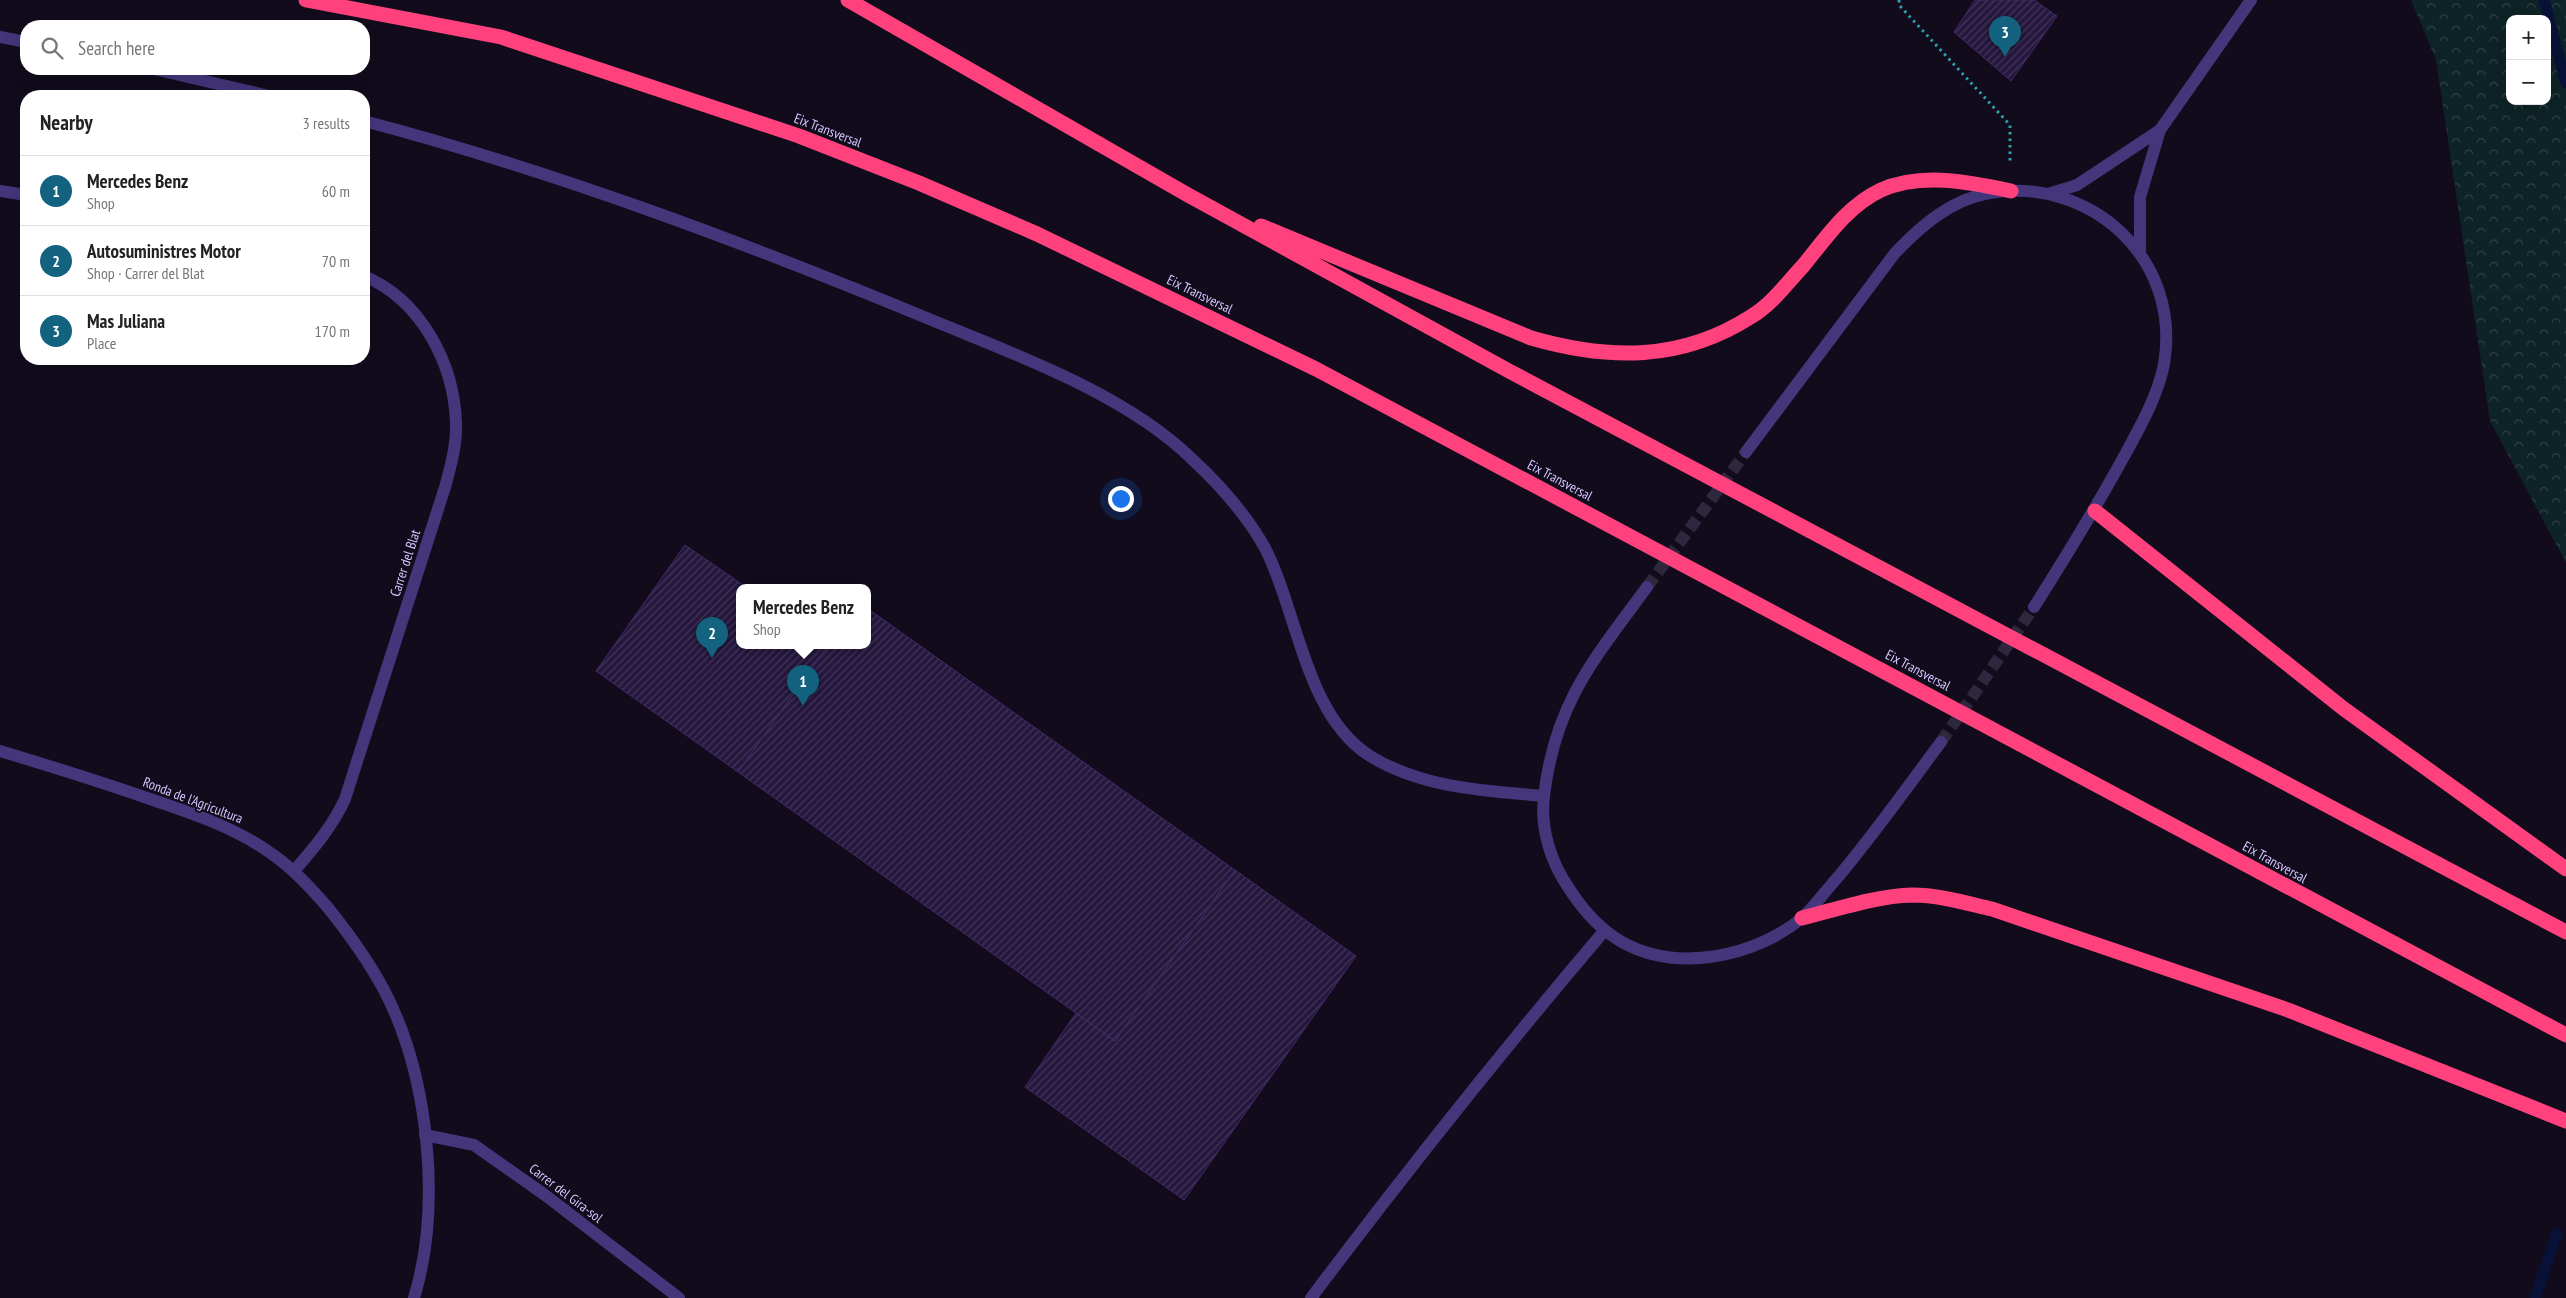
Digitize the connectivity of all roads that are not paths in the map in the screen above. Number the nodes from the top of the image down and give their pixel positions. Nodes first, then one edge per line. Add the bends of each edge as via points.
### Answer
1 (306, 0) edge
2 (848, 0) edge
3 (2251, 0) edge
4 (0, 37) edge
5 (20, 41) edge
6 (180, 75) edge
7 (243, 90) edge
8 (370, 123) edge
9 (2160, 130) junction
10 (0, 191) edge
11 (2011, 191) junction
12 (20, 193) edge
13 (2048, 194) junction
14 (1188, 195) junction
15 (2140, 252) junction
16 (370, 279) edge
17 (1746, 452) tunnel mouth
18 (2094, 511) junction
19 (1647, 587) tunnel mouth
20 (2034, 607) tunnel mouth
21 (1941, 742) tunnel mouth
22 (0, 751) edge
23 (1544, 796) junction
24 (2566, 869) edge
25 (294, 871) junction
26 (1802, 918) junction
27 (1605, 930) junction
28 (2566, 932) edge
29 (2566, 1035) edge
30 (2566, 1121) edge
31 (425, 1136) junction
32 (414, 1298) edge
33 (679, 1298) edge
34 (1311, 1298) edge

1 - 29 highway, Eix Transversal via 501,38 799,136 1037,234 1324,373
2 - 14 highway
3 - 9 street
4 - 5 street
6 - 7 street
8 - 23 street via 526,169 833,279 987,343 1086,388 1132,413 1188,454 1249,521 1272,564 1330,714 1349,739 1370,756 1425,778 1465,789
9 - 13 street via 2077,185
9 - 15 street via 2140,197
10 - 12 street
11 - 13 street
11 - 14 highway via 1968,182 1942,181 1914,182 1882,190 1853,209 1784,287 1753,316 1698,343 1631,354 1568,348 1530,338
11 - 17 street via 1988,194 1945,209 1912,235 1895,253
13 - 15 street via 2087,206 2106,219
14 - 28 highway via 1801,528
15 - 18 street via 2160,296 2165,316 2164,363 2148,410
16 - 25 street, Carrer del Blat via 402,300 438,349 454,394 454,451 345,799 319,843
18 - 20 street
18 - 24 highway via 2344,708
19 - 23 street via 1586,670 1565,710 1552,749
21 - 26 street via 1853,860
22 - 25 street, Ronda de l'Agricultura via 90,778 211,821 273,854
23 - 27 street via 1543,817 1553,860 1575,898
25 - 31 street, Ronda de l'Agricultura via 345,928 384,990 410,1058
26 - 27 street via 1750,947 1687,959 1642,951
26 - 30 highway via 1913,895 1950,898 1992,909 2288,1010
27 - 34 street via 1400,1181
31 - 32 street, Ronda de l'Agricultura via 430,1209 420,1281
31 - 33 street, Carrer del Gira-sol via 474,1145

